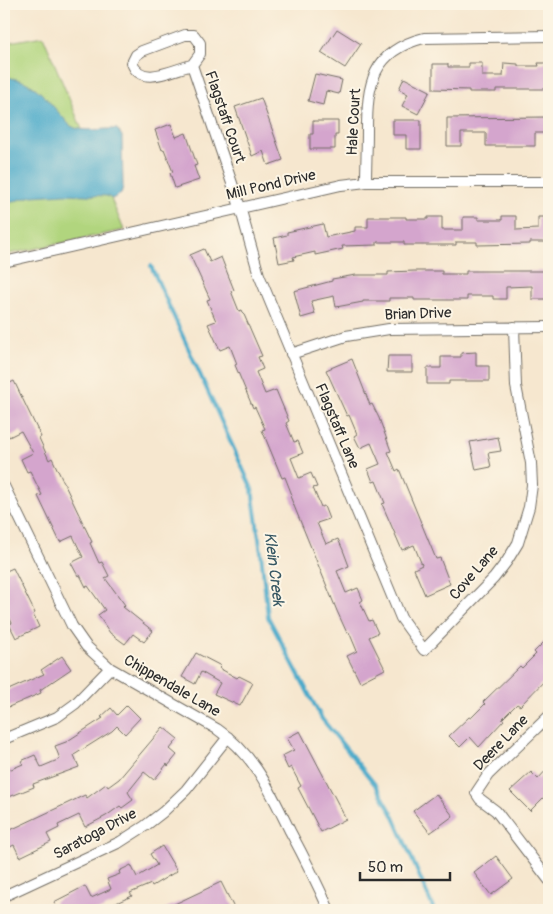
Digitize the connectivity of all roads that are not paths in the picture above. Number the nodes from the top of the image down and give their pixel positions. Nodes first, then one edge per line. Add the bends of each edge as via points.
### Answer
1 (549, 36) edge
2 (192, 65) junction
3 (366, 182) junction
4 (549, 182) edge
5 (240, 207) junction
6 (4, 262) edge
7 (549, 327) edge
8 (514, 328) junction
9 (291, 354) junction
10 (4, 486) edge
11 (424, 650) joint
12 (110, 668) junction
13 (549, 716) edge
14 (228, 737) junction
15 (4, 739) edge
16 (549, 880) edge
17 (4, 896) edge
18 (326, 910) edge

1 - 3 street, Hale Court via 431,37 409,42 394,52 378,68 369,87
2 - 2 street, Flagstaff Court via 200,54 200,43 194,35 142,51 132,63 142,75 150,77
2 - 5 street, Flagstaff Court
3 - 4 street, Mill Pond Drive
3 - 5 street, Mill Pond Drive
5 - 6 street, Mill Pond Drive
5 - 9 street, Flagstaff Lane via 259,275
7 - 8 street, Brian Drive
8 - 9 street, Brian Drive via 389,329 346,336
8 - 11 street, Cove Lane via 516,386 531,463 529,507 518,543 503,566
9 - 11 street, Flagstaff Lane via 401,618
10 - 12 street, Chippendale Lane via 72,626 86,646
12 - 14 street, Chippendale Lane
12 - 15 street via 85,695 57,717
13 - 16 street, Deere Lane via 488,775 476,793 496,811
14 - 17 street, Saratoga Drive via 186,790 145,826 120,842
14 - 18 street, Chippendale Lane via 263,777 318,884

